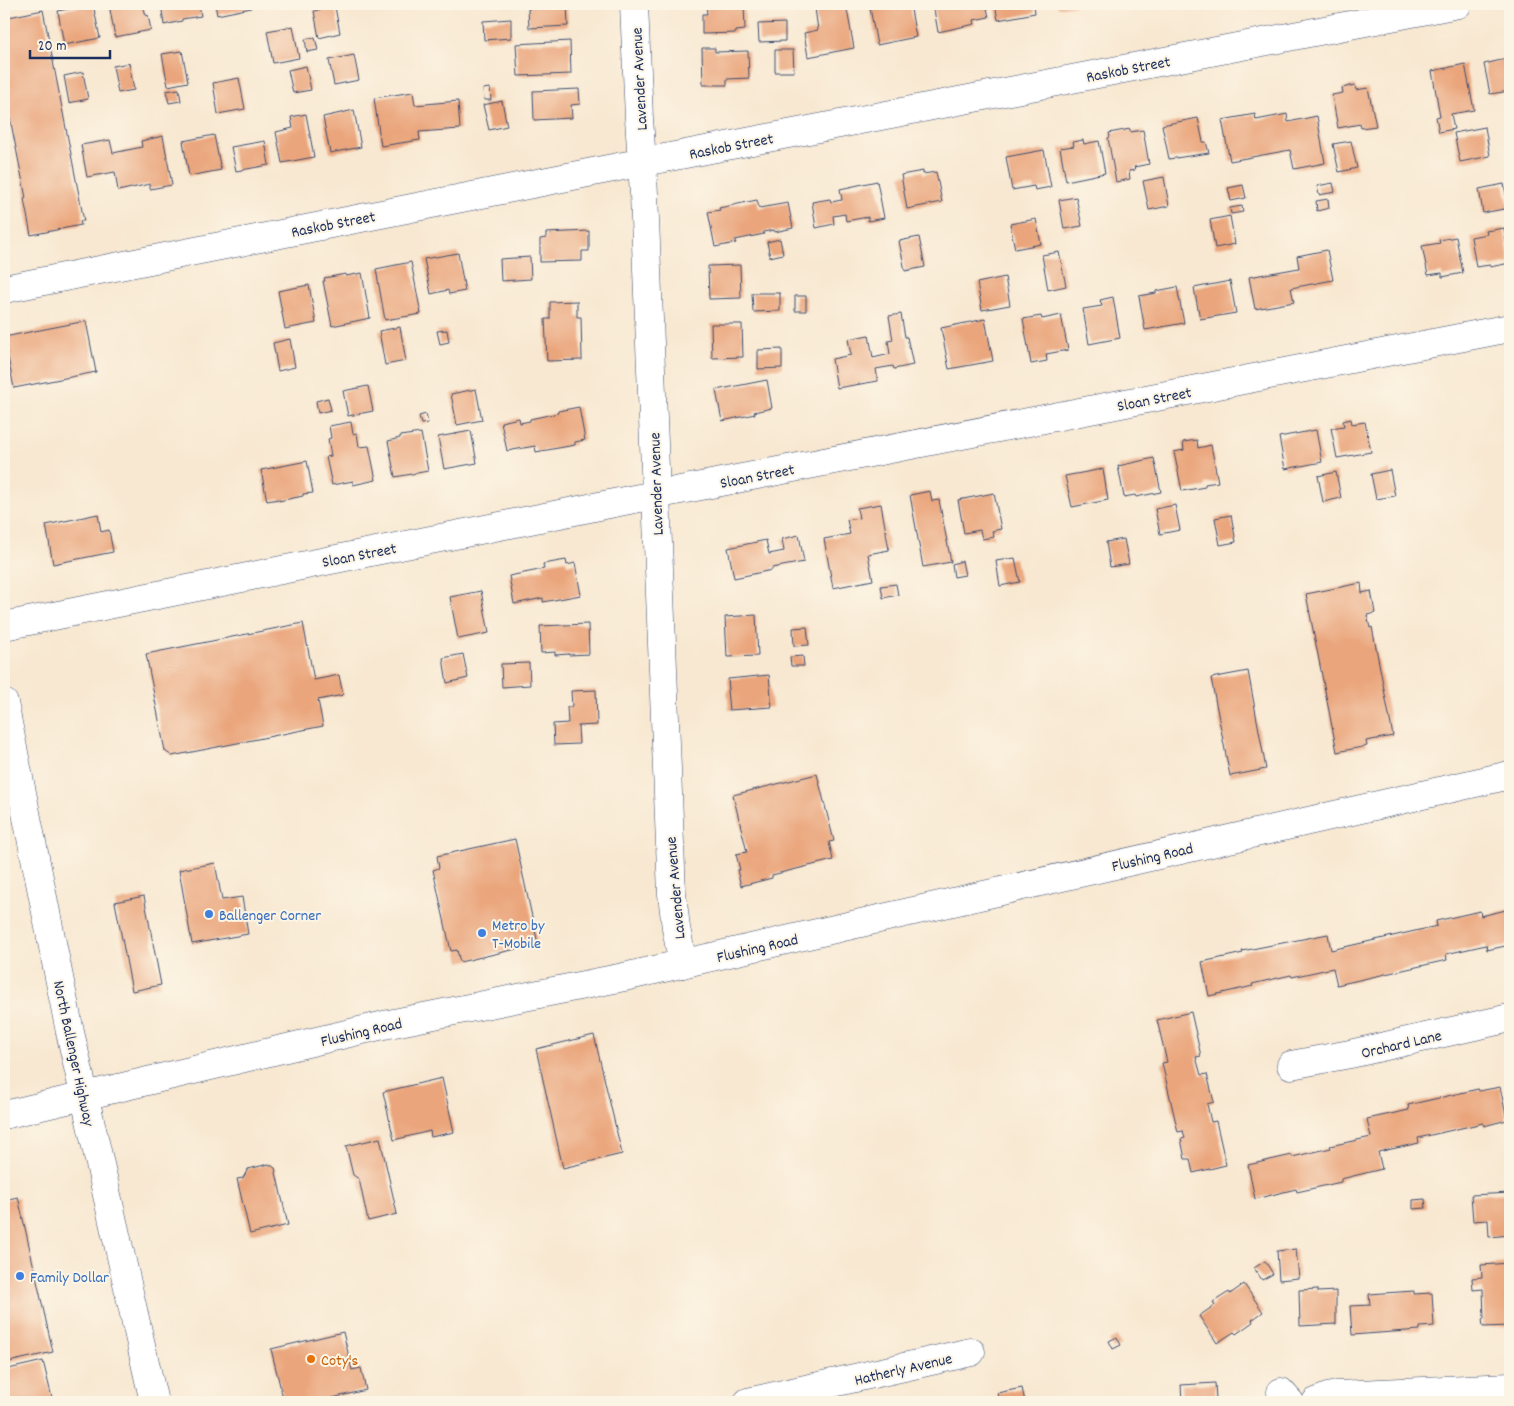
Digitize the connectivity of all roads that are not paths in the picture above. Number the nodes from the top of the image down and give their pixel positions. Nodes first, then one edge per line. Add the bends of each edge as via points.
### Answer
1 (634, 4) edge
2 (1458, 4) edge
3 (642, 162) junction
4 (4, 289) edge
5 (1510, 328) edge
6 (656, 495) junction
7 (4, 626) edge
8 (4, 703) edge
9 (1510, 775) edge
10 (683, 964) junction
11 (1510, 1018) edge
12 (1291, 1066) dead end
13 (84, 1096) junction
14 (4, 1115) edge
15 (971, 1352) dead end
16 (1510, 1387) edge
17 (154, 1402) edge
18 (748, 1402) edge
19 (1316, 1402) edge

1 - 3 street, Lavender Avenue
2 - 3 street, Raskob Street
3 - 4 street, Raskob Street
3 - 6 street, Lavender Avenue
5 - 6 street, Sloan Street
6 - 7 street, Sloan Street
6 - 10 street, Lavender Avenue via 672,894
8 - 13 street, North Ballenger Highway
9 - 10 street, Flushing Road
10 - 13 street, Flushing Road via 384,1025
11 - 12 street, Orchard Lane
13 - 14 street, Flushing Road
13 - 17 street, North Ballenger Highway
15 - 18 street, Hatherly Avenue
16 - 19 street via 1337,1395

